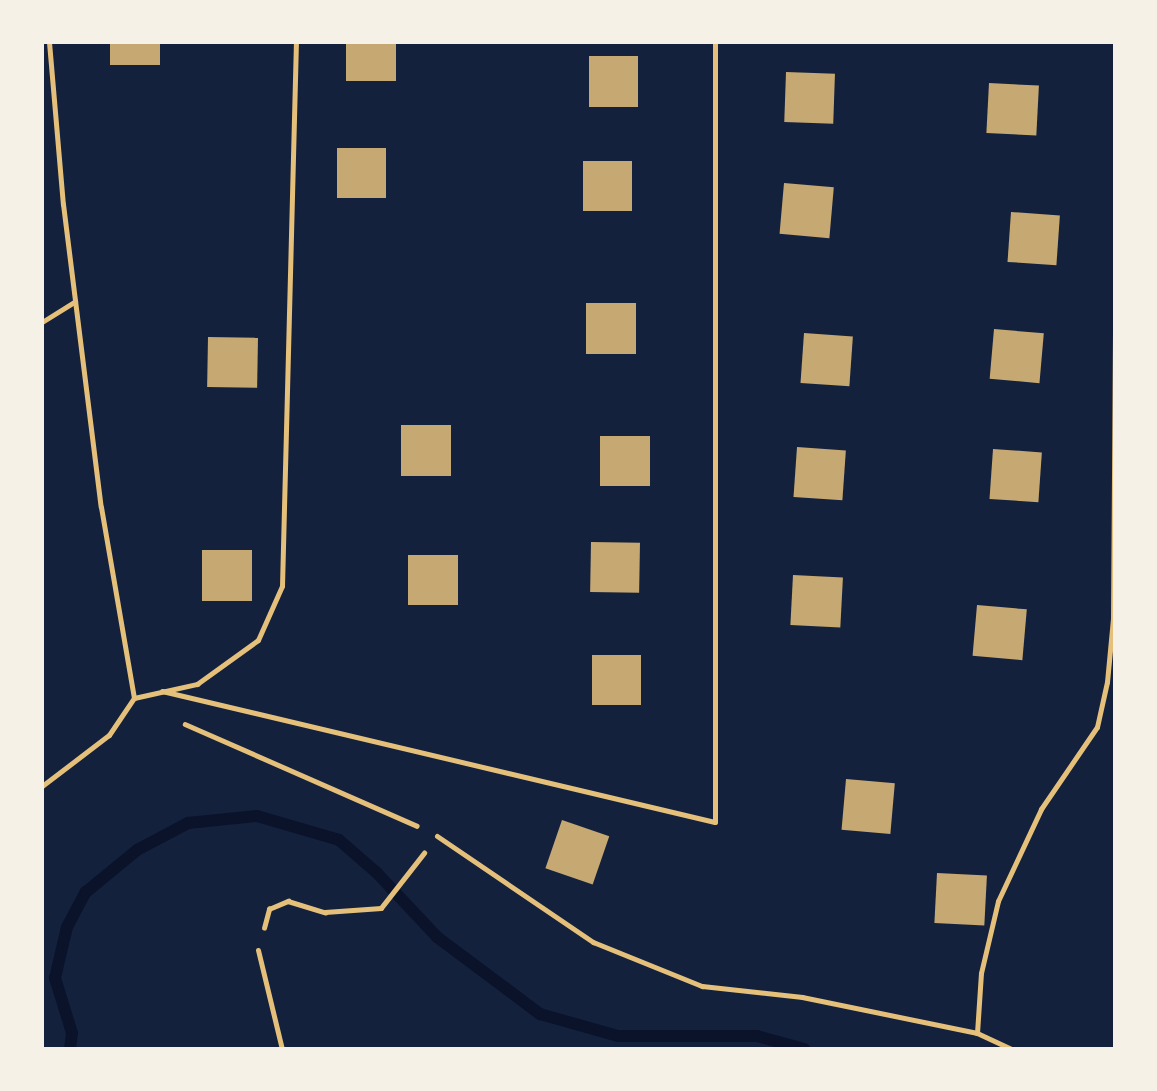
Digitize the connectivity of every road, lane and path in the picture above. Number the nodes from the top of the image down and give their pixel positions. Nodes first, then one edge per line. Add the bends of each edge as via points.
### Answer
1 (49, 42) edge
2 (296, 42) edge
3 (715, 42) edge
4 (75, 301) junction
5 (1115, 313) edge
6 (42, 322) edge
7 (162, 691) junction
8 (134, 698) junction
9 (184, 723) dead end
10 (43, 788) edge
11 (437, 836) junction
12 (258, 950) joint
13 (977, 1032) junction
14 (282, 1049) edge
15 (1012, 1049) edge

1 - 4 lane
2 - 7 lane via 282,586 258,640 197,684
3 - 7 lane via 715,822
4 - 6 lane
4 - 8 lane via 101,507
5 - 13 lane via 1113,620 1107,682 1097,727 1041,808 998,901 981,972
7 - 8 lane
8 - 10 lane via 109,735
9 - 11 path
11 - 12 path via 382,908 325,912 288,901 269,909
11 - 13 lane via 593,942 702,986 802,997
12 - 14 lane
13 - 15 lane

